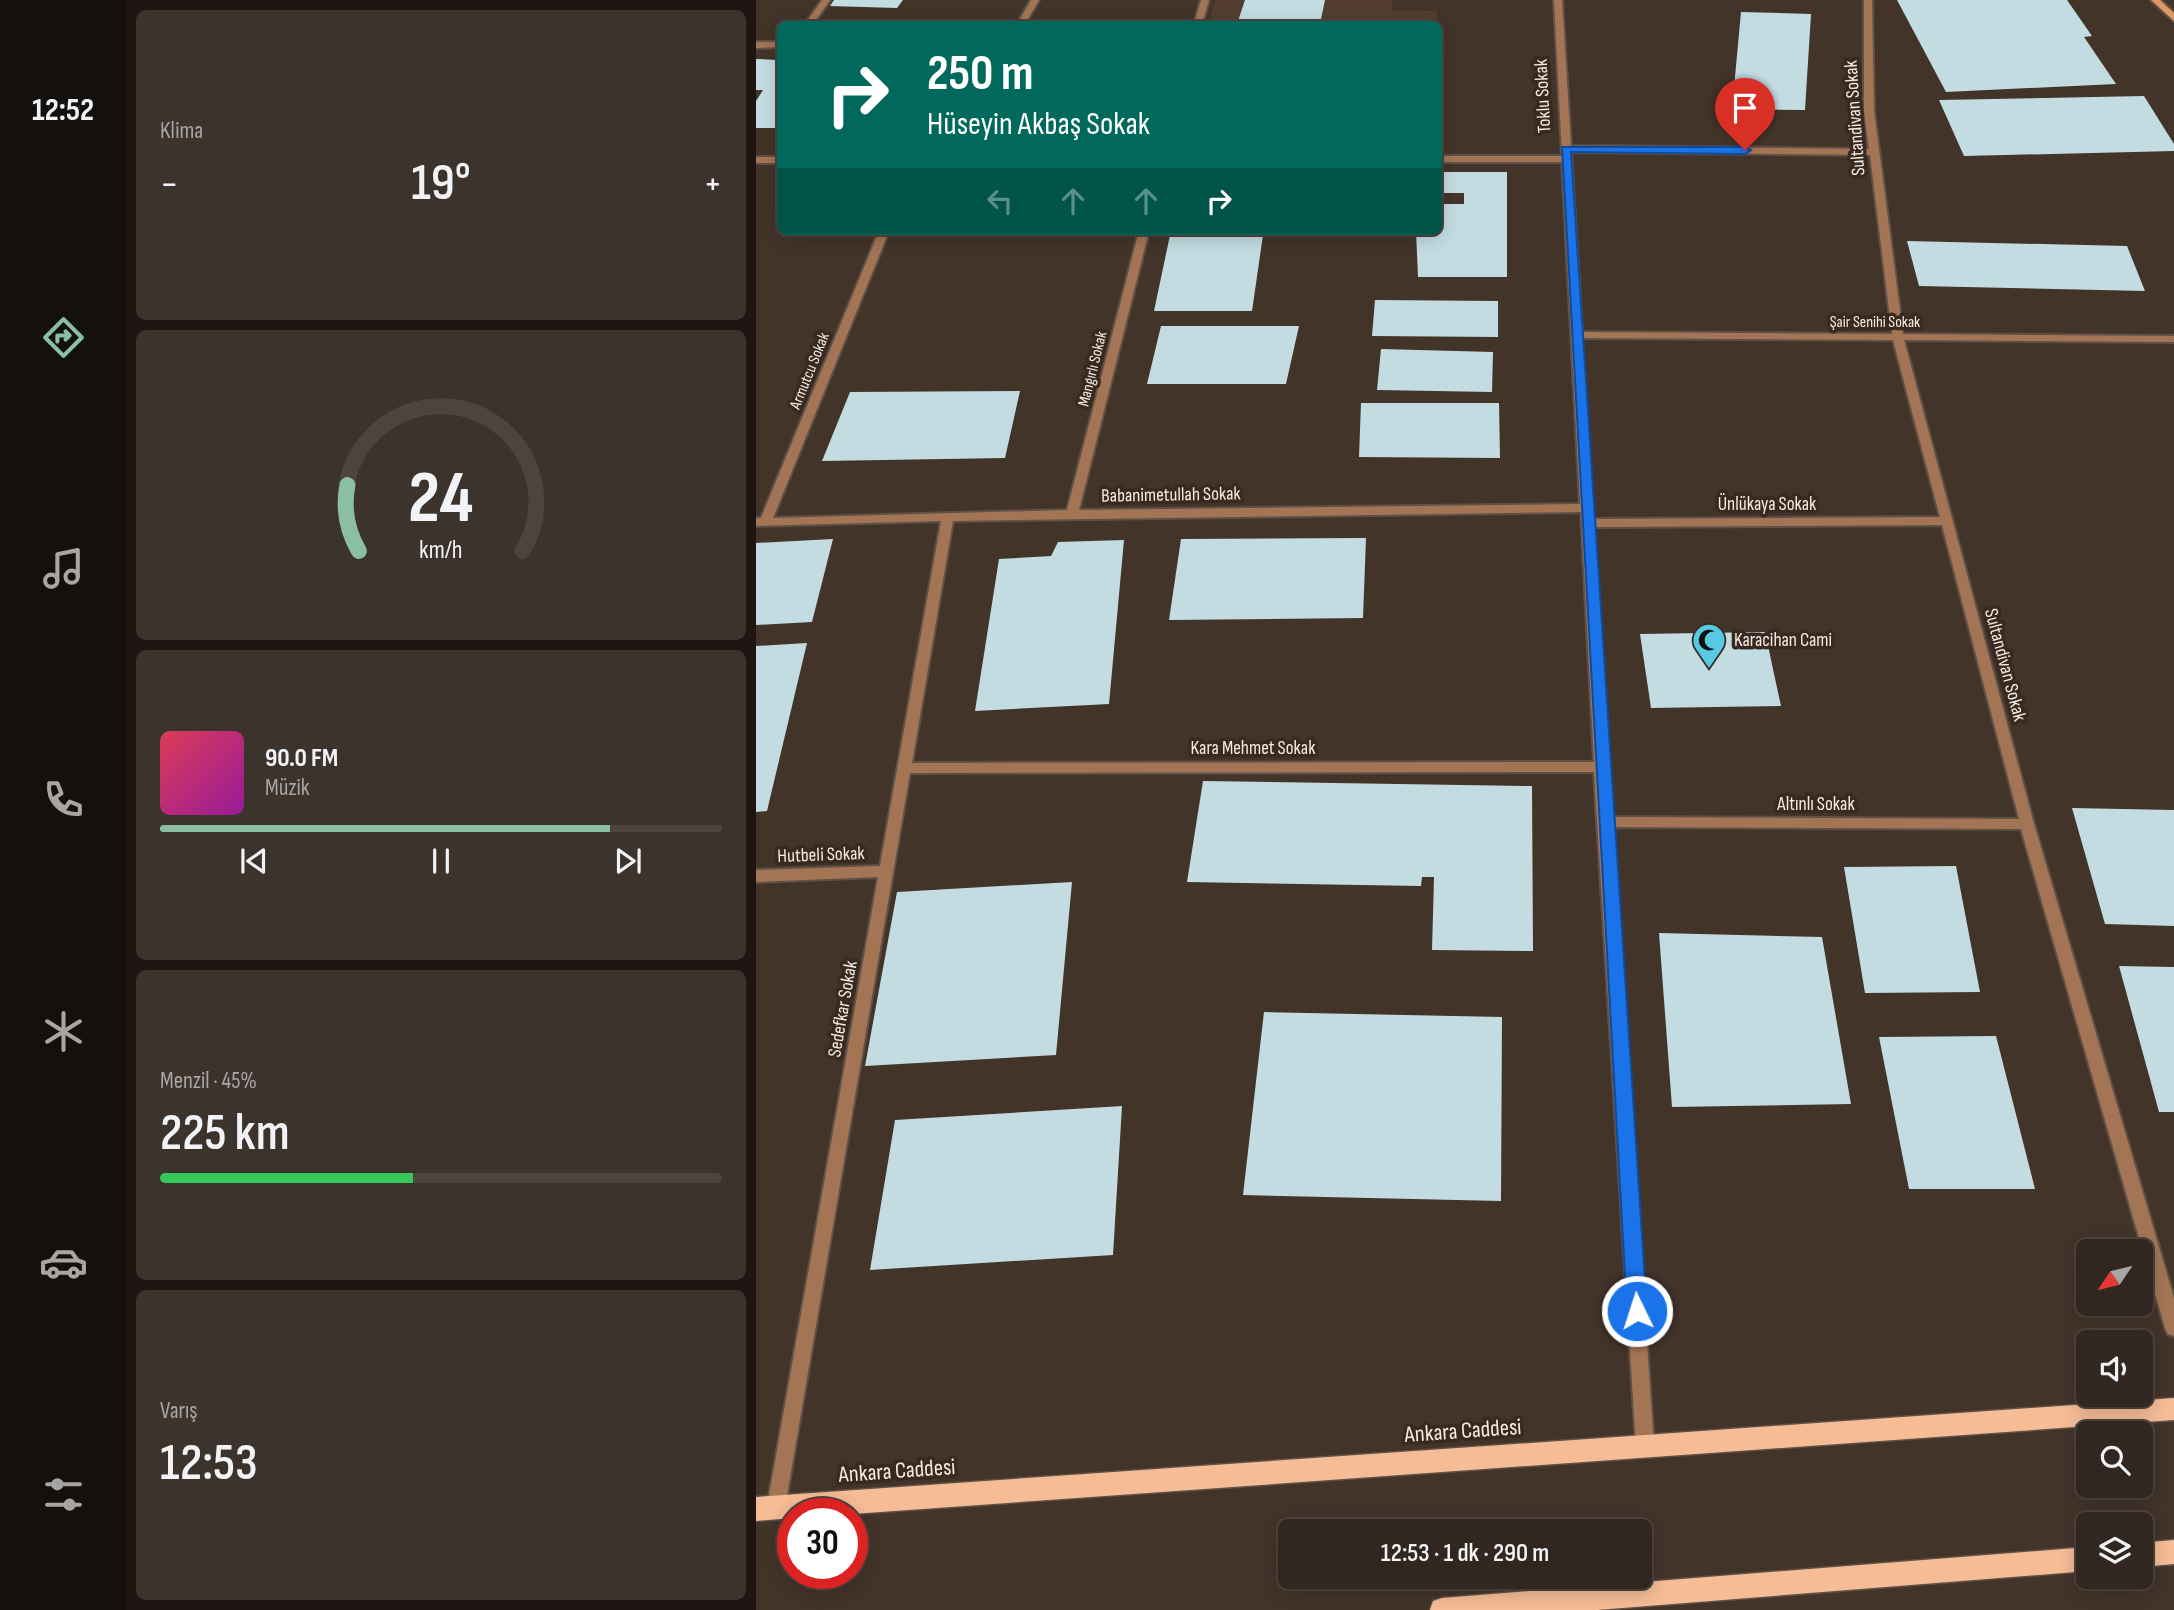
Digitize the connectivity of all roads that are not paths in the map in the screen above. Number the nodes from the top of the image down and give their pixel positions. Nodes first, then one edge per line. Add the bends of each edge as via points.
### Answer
1 (826, 0) edge
2 (1035, 0) edge
3 (1205, 0) edge
4 (1558, 0) edge
5 (1868, 0) edge
6 (2155, 0) edge
7 (2174, 18) edge
8 (811, 21) edge
9 (1023, 21) edge
10 (1199, 21) edge
11 (756, 45) edge
12 (777, 45) edge
13 (1874, 152) junction
14 (1565, 154) junction
15 (1442, 159) edge
16 (756, 160) edge
17 (777, 160) edge
18 (882, 235) edge
19 (1143, 235) edge
20 (1576, 335) junction
21 (1898, 338) junction
22 (2174, 340) edge
23 (1072, 514) junction
24 (1588, 515) junction
25 (948, 517) junction
26 (1947, 521) junction
27 (761, 522) edge
28 (1601, 767) junction
29 (905, 768) junction
30 (1606, 822) junction
31 (2027, 824) junction
32 (887, 871) junction
33 (756, 876) edge
34 (2174, 1328) edge
35 (2174, 1409) edge
36 (1645, 1447) junction
37 (766, 1508) edge
38 (2174, 1552) edge
39 (2153, 1554) edge
40 (2076, 1560) edge
41 (1443, 1610) edge

1 - 8 street
2 - 9 street
3 - 10 street
4 - 14 street, Toklu Sokak
5 - 13 street, Sultandivan Sokak
6 - 7 main road
11 - 12 street
13 - 14 street
13 - 21 street, Sultandivan Sokak
14 - 15 street
14 - 20 street, Toklu Sokak
16 - 17 street
18 - 27 street, Armutcu Sokak
19 - 23 street, Mangırlı Sokak
20 - 21 street, Şair Senihi Sokak
20 - 24 street, Toklu Sokak
21 - 22 street, Şair Senihi Sokak
21 - 26 street, Sultandivan Sokak
23 - 24 street, Babanimetullah Sokak
23 - 25 street, Babanimetullah Sokak
24 - 26 street, Ünlükaya Sokak
24 - 28 street, Toklu Sokak
25 - 27 street, Babanimetullah Sokak
25 - 29 street, Sedefkar Sokak
26 - 31 street, Sultandivan Sokak
28 - 29 street, Kara Mehmet Sokak
28 - 30 street, Toklu Sokak
29 - 32 street, Sedefkar Sokak
30 - 31 street, Altınlı Sokak
30 - 36 street, Toklu Sokak
31 - 34 street, Sultandivan Sokak
32 - 33 street, Hutbeli Sokak
32 - 37 street, Sedefkar Sokak
35 - 36 main road, Ankara Caddesi
36 - 37 main road, Ankara Caddesi
38 - 39 main road
40 - 41 main road

